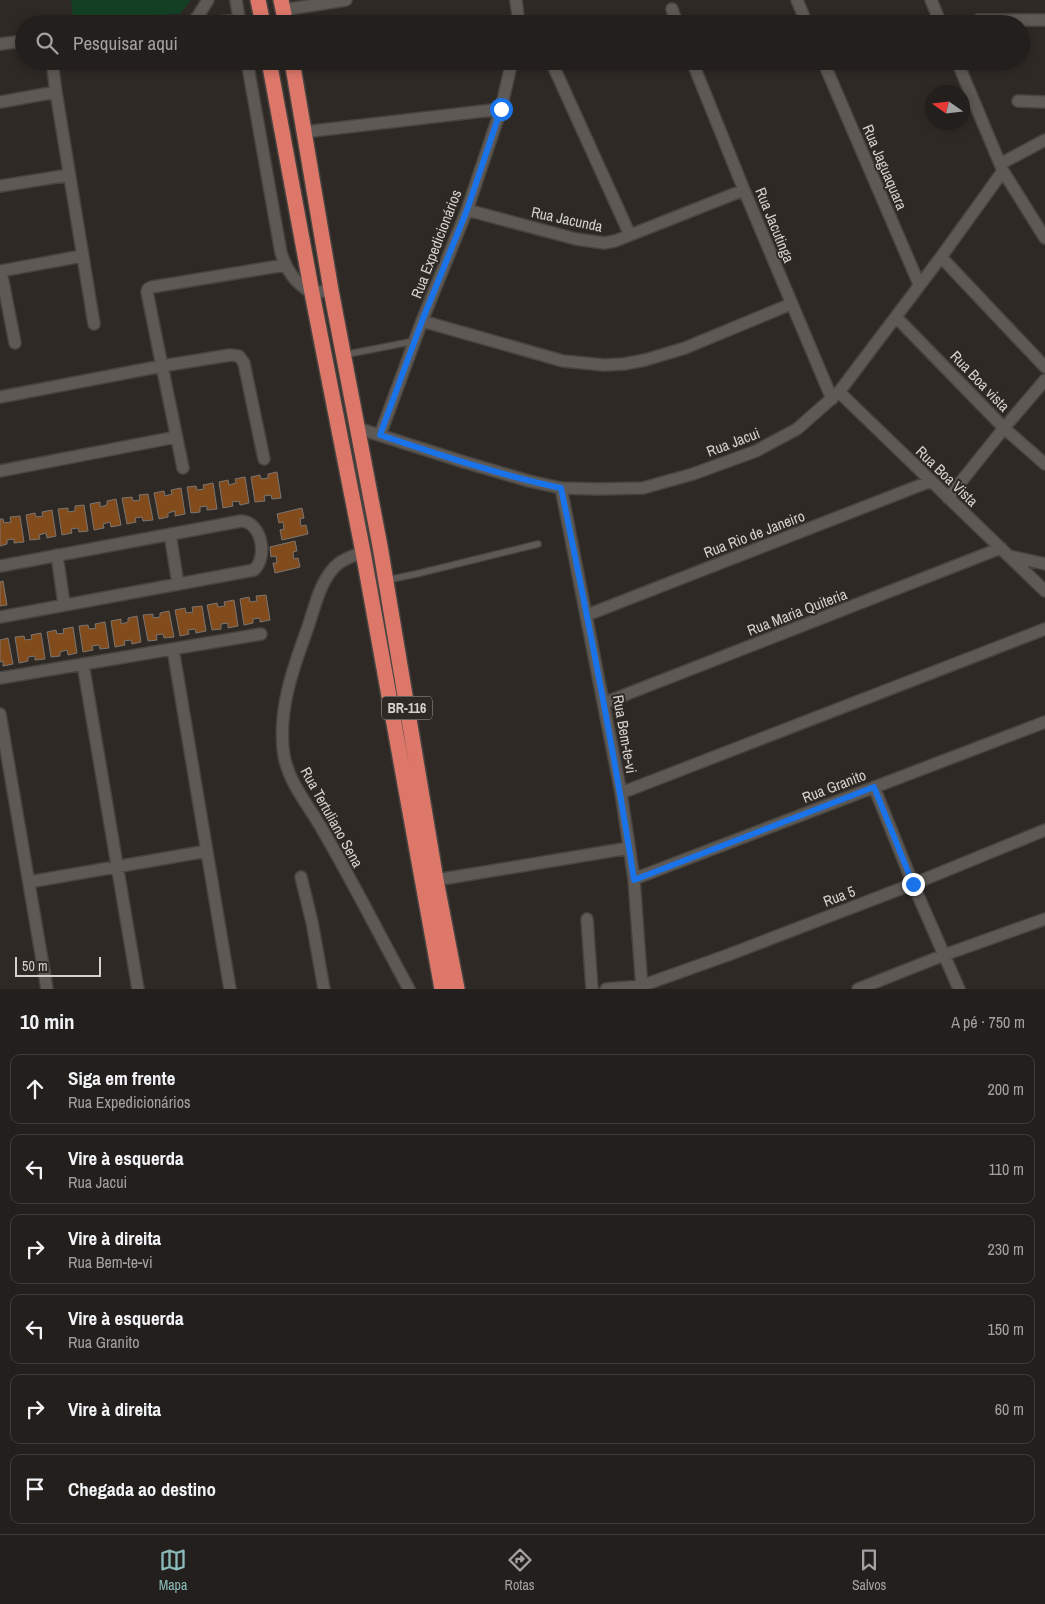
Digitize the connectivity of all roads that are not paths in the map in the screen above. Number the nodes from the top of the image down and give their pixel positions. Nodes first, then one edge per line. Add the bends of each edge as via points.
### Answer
1 (208, 0) edge
2 (236, 0) edge
3 (258, 0) edge
4 (346, 0) edge
5 (516, 0) edge
6 (796, 0) edge
7 (931, 0) edge
8 (283, 11) edge
9 (199, 15) edge
10 (239, 15) edge
11 (260, 15) edge
12 (518, 15) edge
13 (803, 15) edge
14 (937, 15) edge
15 (1030, 20) edge
16 (1045, 20) edge
17 (15, 42) edge
18 (0, 44) edge
19 (53, 70) edge
20 (249, 70) edge
21 (272, 70) edge
22 (294, 70) edge
23 (510, 70) edge
24 (555, 70) edge
25 (696, 70) edge
26 (827, 70) edge
27 (961, 70) edge
28 (56, 92) junction
29 (0, 102) edge
30 (1018, 102) dead end
31 (1045, 102) edge
32 (501, 109) junction
33 (304, 132) junction
34 (1045, 140) edge
35 (1002, 168) junction
36 (69, 175) junction
37 (0, 186) edge
38 (744, 190) junction
39 (467, 210) junction
40 (630, 235) junction
41 (1045, 238) edge
42 (82, 256) junction
43 (941, 257) junction
44 (285, 265) junction
45 (1, 271) edge
46 (919, 284) junction
47 (331, 290) junction
48 (312, 293) junction
49 (791, 304) junction
50 (896, 317) junction
51 (422, 321) junction
52 (94, 324) dead end
53 (415, 341) junction
54 (15, 343) dead end
55 (343, 355) junction
56 (162, 366) junction
57 (1045, 367) edge
58 (1045, 380) edge
59 (835, 396) junction
60 (0, 397) edge
61 (357, 428) junction
62 (1004, 428) junction
63 (380, 435) junction
64 (176, 438) junction
65 (264, 459) dead end
66 (1045, 464) edge
67 (183, 468) dead end
68 (0, 471) edge
69 (931, 481) junction
70 (561, 488) junction
71 (948, 498) junction
72 (170, 534) junction
73 (538, 544) dead end
74 (363, 552) junction
75 (1005, 552) junction
76 (57, 555) junction
77 (1045, 564) edge
78 (0, 566) edge
79 (385, 580) junction
80 (178, 584) junction
81 (1045, 591) edge
82 (64, 604) junction
83 (587, 615) junction
84 (0, 617) edge
85 (1045, 628) edge
86 (261, 634) dead end
87 (173, 649) junction
88 (83, 664) junction
89 (0, 678) edge
90 (604, 703) junction
91 (0, 714) edge
92 (1045, 722) edge
93 (874, 787) junction
94 (620, 793) junction
95 (1045, 830) edge
96 (629, 848) junction
97 (207, 851) junction
98 (117, 867) junction
99 (301, 878) dead end
100 (436, 880) junction
101 (634, 880) junction
102 (29, 882) junction
103 (913, 884) junction
104 (587, 919) dead end
105 (1045, 919) edge
106 (944, 955) junction
107 (642, 987) edge
108 (47, 989) edge
109 (138, 989) edge
110 (230, 989) edge
111 (324, 989) edge
112 (409, 989) edge
113 (442, 989) edge
114 (457, 989) edge
115 (592, 989) edge
116 (606, 989) edge
117 (858, 989) edge
118 (959, 989) edge

1 - 9 street
2 - 10 street
3 - 11 highway
4 - 8 street
5 - 12 street
6 - 13 street
7 - 14 street
15 - 16 street
17 - 18 street
19 - 28 street
20 - 44 street
21 - 48 highway
22 - 33 highway
23 - 32 street, Rua Expedicionários
24 - 40 street
25 - 38 street, Rua Jacutinga
26 - 46 street, Rua Jaguaquara
27 - 35 street
28 - 29 street
28 - 36 street
30 - 31 street
32 - 33 street
32 - 39 street, Rua Expedicionários
33 - 47 highway
34 - 35 street, Rua Jacui
35 - 41 street
35 - 43 street, Rua Jacui
36 - 37 street
36 - 42 street
38 - 40 street, Rua Jacunda
38 - 49 street, Rua Jacutinga
39 - 40 street, Rua Jacunda via 576,239 604,242
39 - 51 street, Rua Expedicionários
42 - 45 street
42 - 52 street
43 - 46 street, Rua Jacui
43 - 57 street
44 - 48 street via 296,282
44 - 56 street via 148,289
45 - 54 street
46 - 50 street, Rua Jacui
47 - 48 street
47 - 55 highway
48 - 74 highway
49 - 51 street via 685,348 645,360 604,365 563,361
49 - 59 street, Rua Jacutinga
50 - 59 street, Rua Jacui
50 - 62 street, Rua Boa vista
51 - 53 street, Rua Expedicionários
53 - 55 lane
53 - 63 street, Rua Expedicionários
55 - 61 highway
56 - 60 street
56 - 64 street
56 - 65 street via 234,354 242,358
58 - 62 street
59 - 69 street, Rua Boa Vista
59 - 70 street, Rua Jacui via 797,429 775,442 693,474 642,488
61 - 63 street, Rua Jacui
61 - 79 highway, BR-116
62 - 66 street, Rua Boa vista
62 - 71 street
63 - 70 street, Rua Jacui via 519,479
64 - 67 street
64 - 68 street
69 - 71 street, Rua Boa Vista
69 - 83 street, Rua Rio de Janeiro
70 - 83 street, Rua Bem-te-vi
71 - 75 street, Rua Boa Vista
72 - 76 street
72 - 80 street
72 - 80 street via 245,521 254,527 261,544 260,560 254,570
73 - 79 lane
74 - 112 street, Rua Tertuliano Sena via 339,564 323,586 291,676 282,740 289,772
74 - 113 highway
75 - 77 street
75 - 81 street, Rua Boa Vista
75 - 90 street, Rua Maria Quiteria
76 - 78 street
76 - 82 street
79 - 100 highway, BR-116
80 - 82 street
82 - 84 street
83 - 90 street, Rua Bem-te-vi
85 - 94 street
86 - 87 street
87 - 88 street
87 - 97 street
88 - 89 street
88 - 98 street
90 - 94 street, Rua Bem-te-vi
91 - 102 street
92 - 93 street, Rua Granito
93 - 101 street, Rua Granito
93 - 103 street
94 - 96 street, Rua Bem-te-vi
95 - 103 street, Rua 5
96 - 100 street
96 - 101 street, Rua Bem-te-vi
97 - 98 street
97 - 110 street
98 - 102 street
98 - 109 street
99 - 111 street
100 - 114 highway, BR-116
101 - 107 street, Rua Bem-te-vi
102 - 108 street
103 - 106 street
103 - 107 street, Rua 5
104 - 115 street
105 - 106 street
106 - 117 street
106 - 118 street
107 - 116 street, Rua 5

